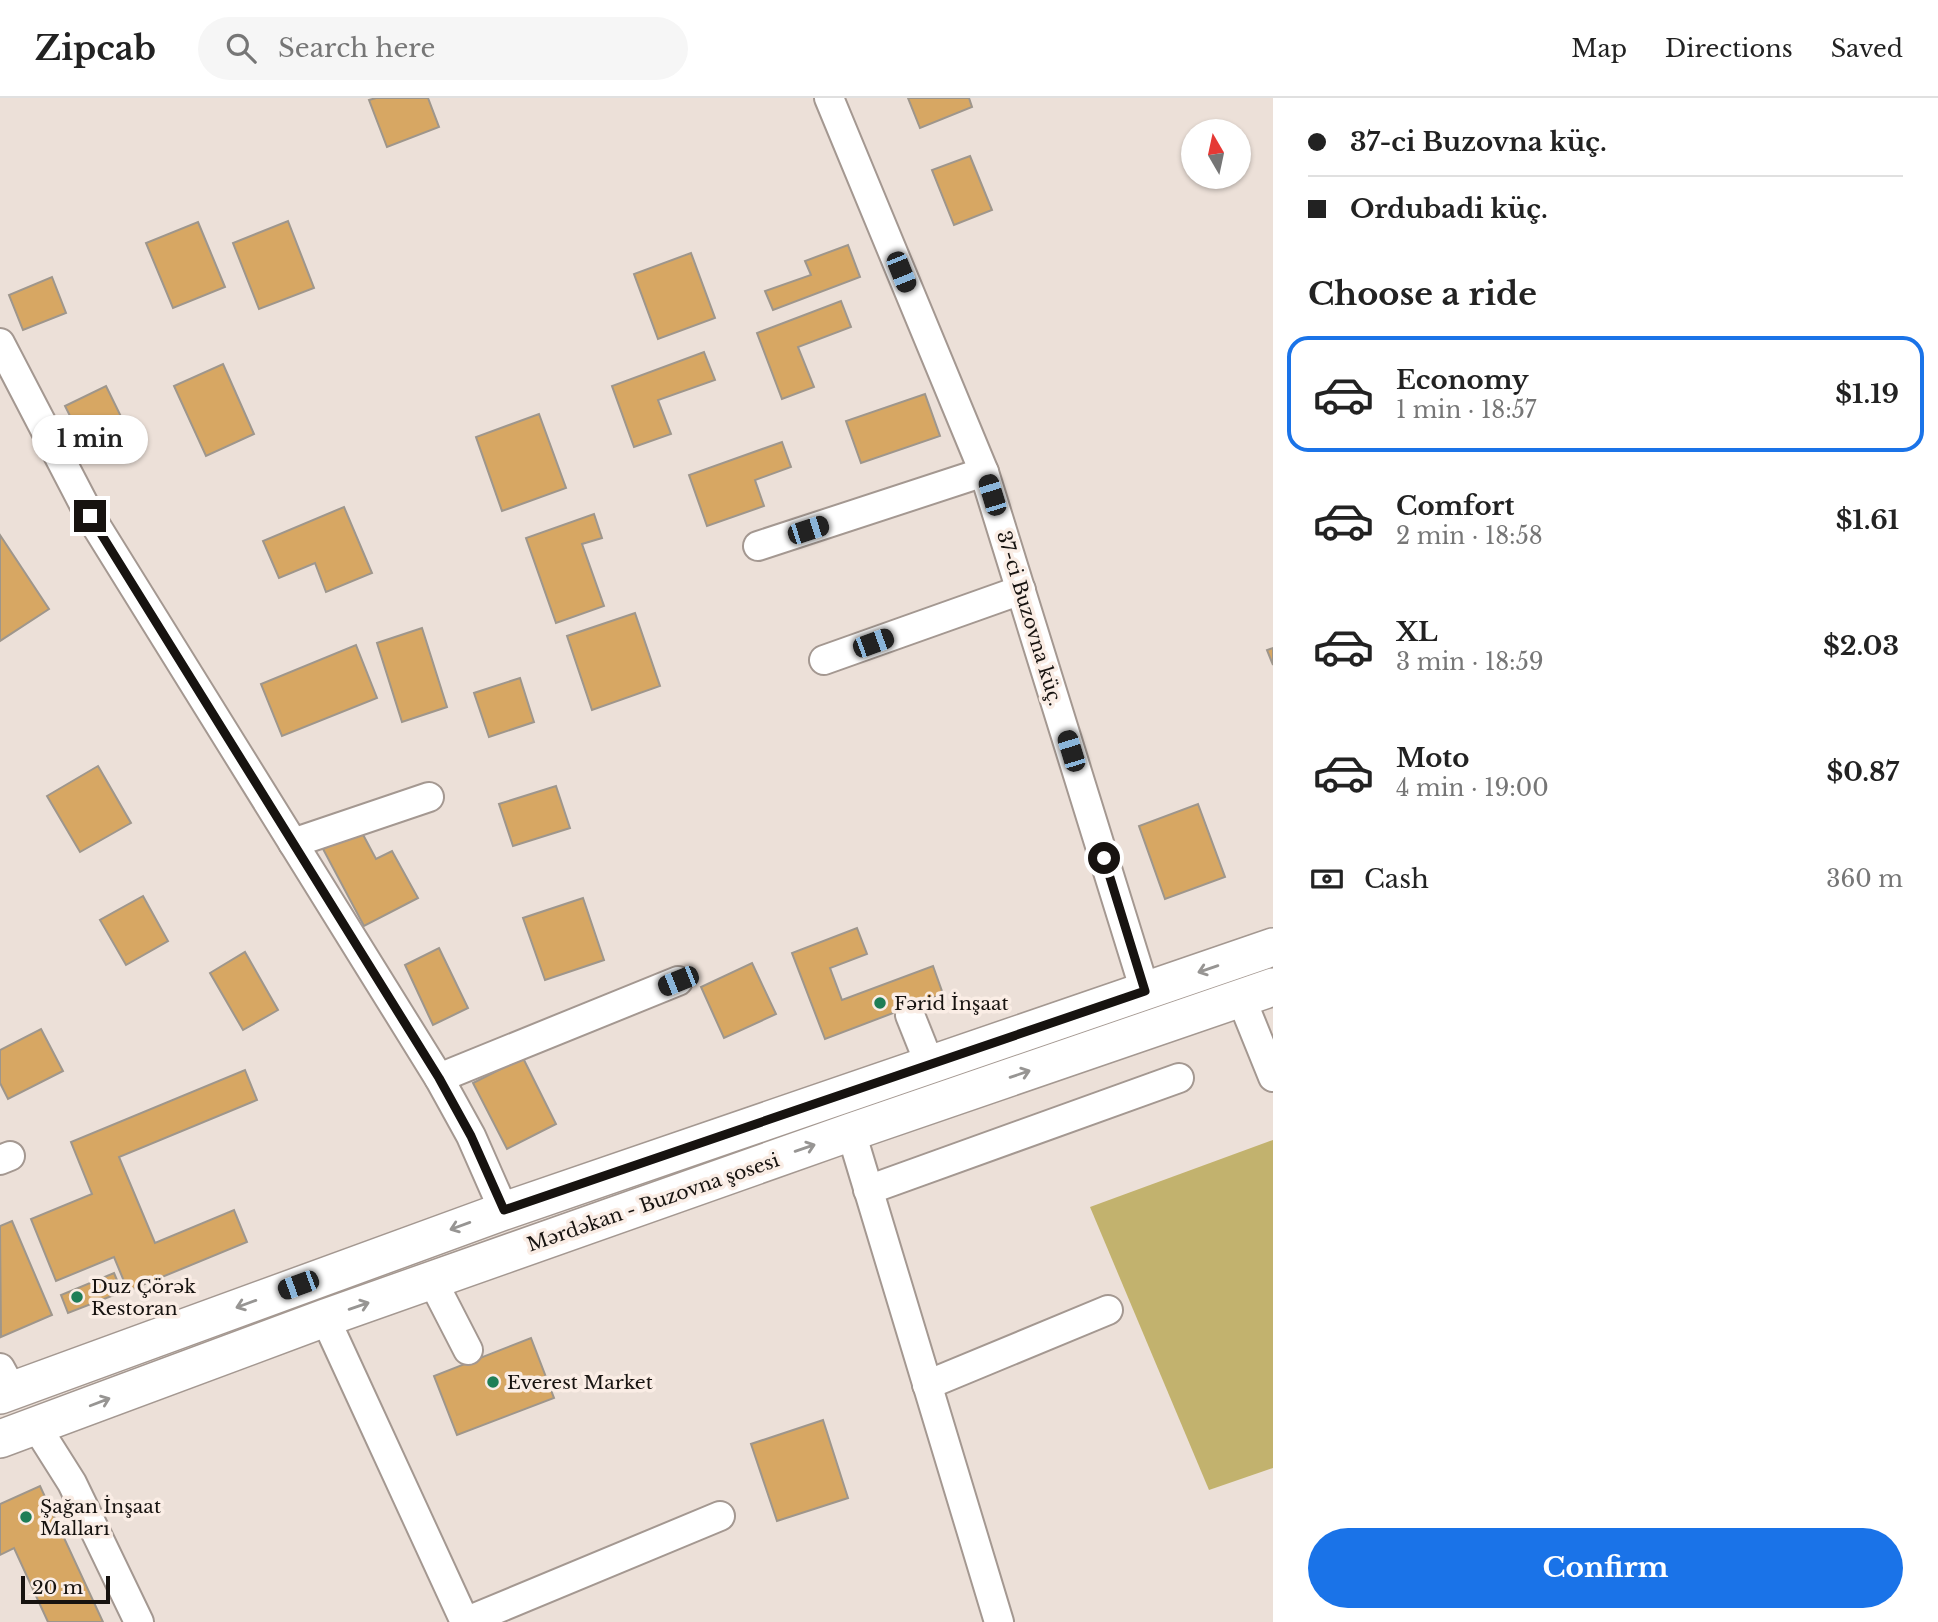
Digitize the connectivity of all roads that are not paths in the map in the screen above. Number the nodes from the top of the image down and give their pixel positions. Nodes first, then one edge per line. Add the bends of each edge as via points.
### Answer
1 (829, 98) edge
2 (0, 343) edge
3 (984, 472) junction
4 (758, 546) dead end
5 (1021, 590) junction
6 (824, 660) dead end
7 (429, 797) dead end
8 (293, 843) junction
9 (1273, 947) edge
10 (678, 981) dead end
11 (1145, 991) junction
12 (1257, 993) edge
13 (910, 1015) dead end
14 (930, 1065) junction
15 (1273, 1077) edge
16 (439, 1078) junction
17 (1179, 1078) dead end
18 (851, 1132) junction
19 (868, 1189) junction
20 (504, 1210) junction
21 (432, 1280) junction
22 (1108, 1310) dead end
23 (325, 1318) junction
24 (468, 1350) dead end
25 (4, 1384) edge
26 (927, 1385) junction
27 (36, 1426) junction
28 (0, 1439) edge
29 (720, 1516) dead end
30 (139, 1622) edge
31 (465, 1622) edge
32 (999, 1622) edge

1 - 3 street, 37-ci Buzovna küç.
2 - 8 street via 90,516
3 - 4 street
3 - 5 street, 37-ci Buzovna küç.
5 - 6 street
5 - 11 street, 37-ci Buzovna küç.
7 - 8 street
8 - 16 street
9 -> 11 main road, Mərdəkan - Buzovna şosesi
10 - 16 street
11 - 14 main road, Mərdəkan - Buzovna şosesi
12 - 15 street
18 -> 12 main road, Mərdəkan - Buzovna şosesi
13 - 14 street
14 - 20 main road, Mərdəkan - Buzovna şosesi
16 - 20 street
17 - 19 street
18 - 19 street
21 -> 18 main road, Mərdəkan - Buzovna şosesi
19 - 26 street
20 -> 25 main road, Mərdəkan - Buzovna şosesi
23 -> 21 main road, Mərdəkan - Buzovna şosesi
21 - 24 street
22 - 26 street
27 -> 23 main road, Mərdəkan - Buzovna şosesi
23 - 31 street
25 - 27 main road
26 - 32 street
27 - 28 main road, Mərdəkan - Buzovna şosesi
27 - 30 street via 72,1483
29 - 31 street

